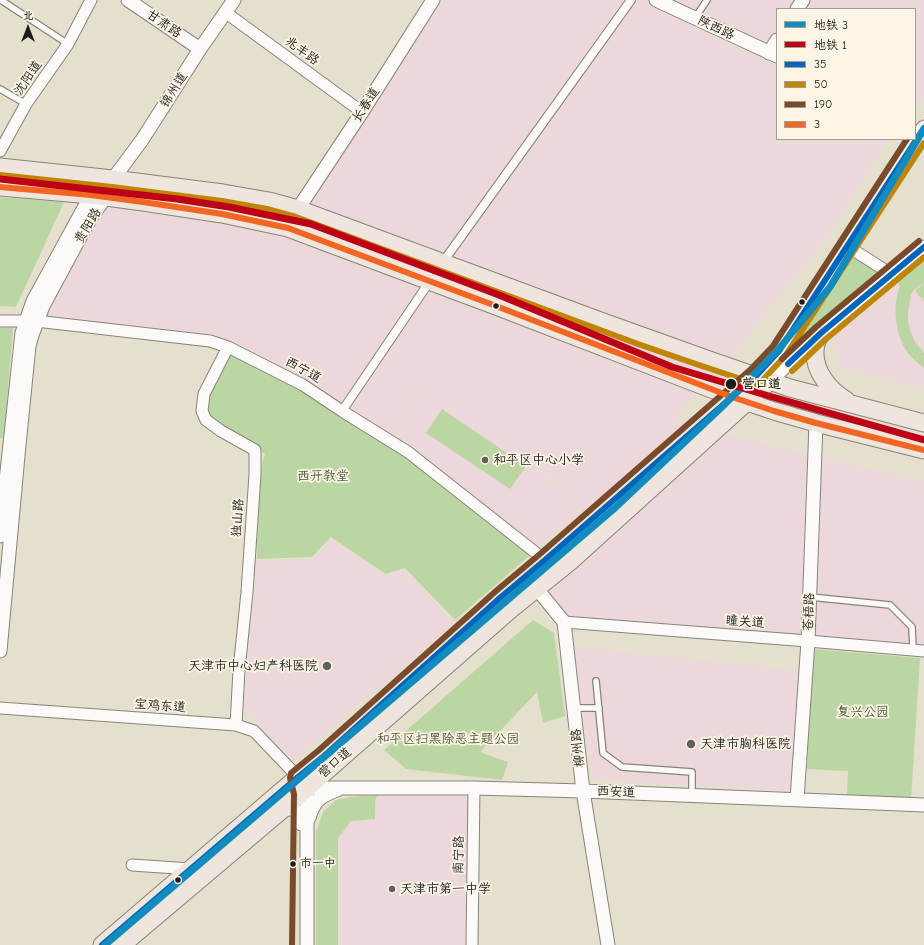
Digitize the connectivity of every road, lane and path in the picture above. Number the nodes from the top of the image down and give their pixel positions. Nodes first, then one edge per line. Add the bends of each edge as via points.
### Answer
1 (1, 0) edge
2 (91, 0) edge
3 (128, 0) edge
4 (234, 0) edge
5 (433, 0) edge
6 (631, 0) edge
7 (656, 0) edge
8 (707, 0) edge
9 (225, 12) junction
10 (695, 18) junction
11 (68, 44) junction
12 (776, 44) edge
13 (200, 49) junction
14 (773, 54) edge
15 (0, 89) edge
16 (26, 104) junction
17 (362, 112) junction
18 (924, 128) edge
19 (0, 151) edge
20 (0, 167) edge
21 (113, 179) junction
22 (0, 187) edge
23 (98, 196) junction
24 (298, 209) junction
25 (847, 246) junction
26 (924, 247) edge
27 (443, 262) junction
28 (891, 274) junction
29 (430, 281) junction
30 (0, 321) edge
31 (31, 321) junction
32 (821, 333) junction
33 (228, 347) junction
34 (763, 378) junction
35 (739, 396) junction
36 (853, 404) junction
37 (342, 411) junction
38 (924, 423) edge
39 (816, 424) junction
40 (924, 450) edge
41 (3, 536) edge
42 (545, 560) junction
43 (537, 589) junction
44 (810, 597) junction
45 (564, 622) junction
46 (808, 641) junction
47 (913, 650) junction
48 (0, 651) edge
49 (924, 652) edge
50 (596, 681) dead end
51 (0, 708) edge
52 (599, 708) junction
53 (574, 710) junction
54 (236, 725) junction
55 (302, 786) junction
56 (341, 788) junction
57 (474, 788) junction
58 (583, 791) junction
59 (692, 795) junction
60 (797, 800) junction
61 (924, 806) edge
62 (284, 809) junction
63 (304, 824) junction
64 (132, 865) dead end
65 (214, 867) junction
66 (191, 869) junction
67 (102, 945) edge
68 (122, 945) edge
69 (300, 945) edge
70 (307, 945) edge
71 (472, 945) edge
72 (608, 945) edge

1 - 11 lane
2 - 11 street, 沈阳道
3 - 13 street, 甘肃路
4 - 9 street, 锦州道
5 - 17 street, 长春道
6 - 27 street
7 - 10 street, 陕西路
8 - 10 lane
9 - 13 street, 锦州道
9 - 17 street, 兆丰路
10 - 14 street, 陕西路
11 - 16 street, 沈阳道
12 - 14 street
13 - 21 street, 锦州道 via 142,140
15 - 16 lane
16 - 19 street, 沈阳道
17 - 24 street, 长春道
18 - 25 main road
20 - 21 main road
21 - 23 street, 贵阳路
21 - 24 main road via 223,193
22 - 23 main road
23 - 29 main road via 222,214 288,228
23 - 31 street, 贵阳路 via 33,301
24 - 27 main road
25 - 28 street
25 - 34 main road
26 - 28 street, 营口道
27 - 34 main road
28 - 32 street, 营口道
29 - 35 main road via 702,386
29 - 37 street
30 - 31 street, 西宁道
31 - 33 street, 西宁道 via 210,341
31 - 41 street, 贵阳路 via 22,333 20,343
32 - 34 street, 营口道
32 - 36 main road via 814,351 820,372 837,395
33 - 37 street, 西宁道 via 302,385
33 - 54 street, 独山路 via 204,394 202,411 206,420 254,450 255,475
34 - 35 main road, 营口道
34 - 36 main road via 790,388
35 - 39 main road via 774,411
35 - 42 main road, 营口道 via 700,424
35 - 43 main road, 营口道 via 572,560
36 - 38 main road
37 - 42 street, 西宁道 via 408,452
39 - 40 main road
39 - 44 street, 苍梧路
41 - 48 street, 贵阳路
42 - 43 street
42 - 55 main road, 营口道 via 324,756
43 - 45 street
43 - 55 main road, 营口道
44 - 46 street, 苍梧路
44 - 47 lane via 890,605 912,628
45 - 46 street, 瞳关道
45 - 53 street, 柳州路
46 - 47 street, 瞳关道
46 - 60 street, 苍梧路
47 - 49 street, 瞳关道
50 - 52 lane
51 - 54 street, 宝鸡东道
52 - 53 lane
52 - 59 lane via 603,753 622,768 692,772
53 - 58 street, 柳州路
54 - 55 street, 宝鸡东道 via 254,731
55 - 56 street, 西安道
55 - 62 main road, 营口道
55 - 63 street
55 - 66 main road, 营口道
56 - 57 street, 西安道
56 - 63 street via 319,799
57 - 58 street, 西安道
57 - 71 street, 南宁路
58 - 59 street, 西安道
58 - 72 street, 柳州路
59 - 60 street, 西安道
60 - 61 street, 西安道
62 - 63 street via 293,809
62 - 65 main road, 营口道
63 - 69 street
63 - 70 street
64 - 66 street
65 - 66 main road
65 - 68 main road, 营口道
66 - 67 main road, 营口道

